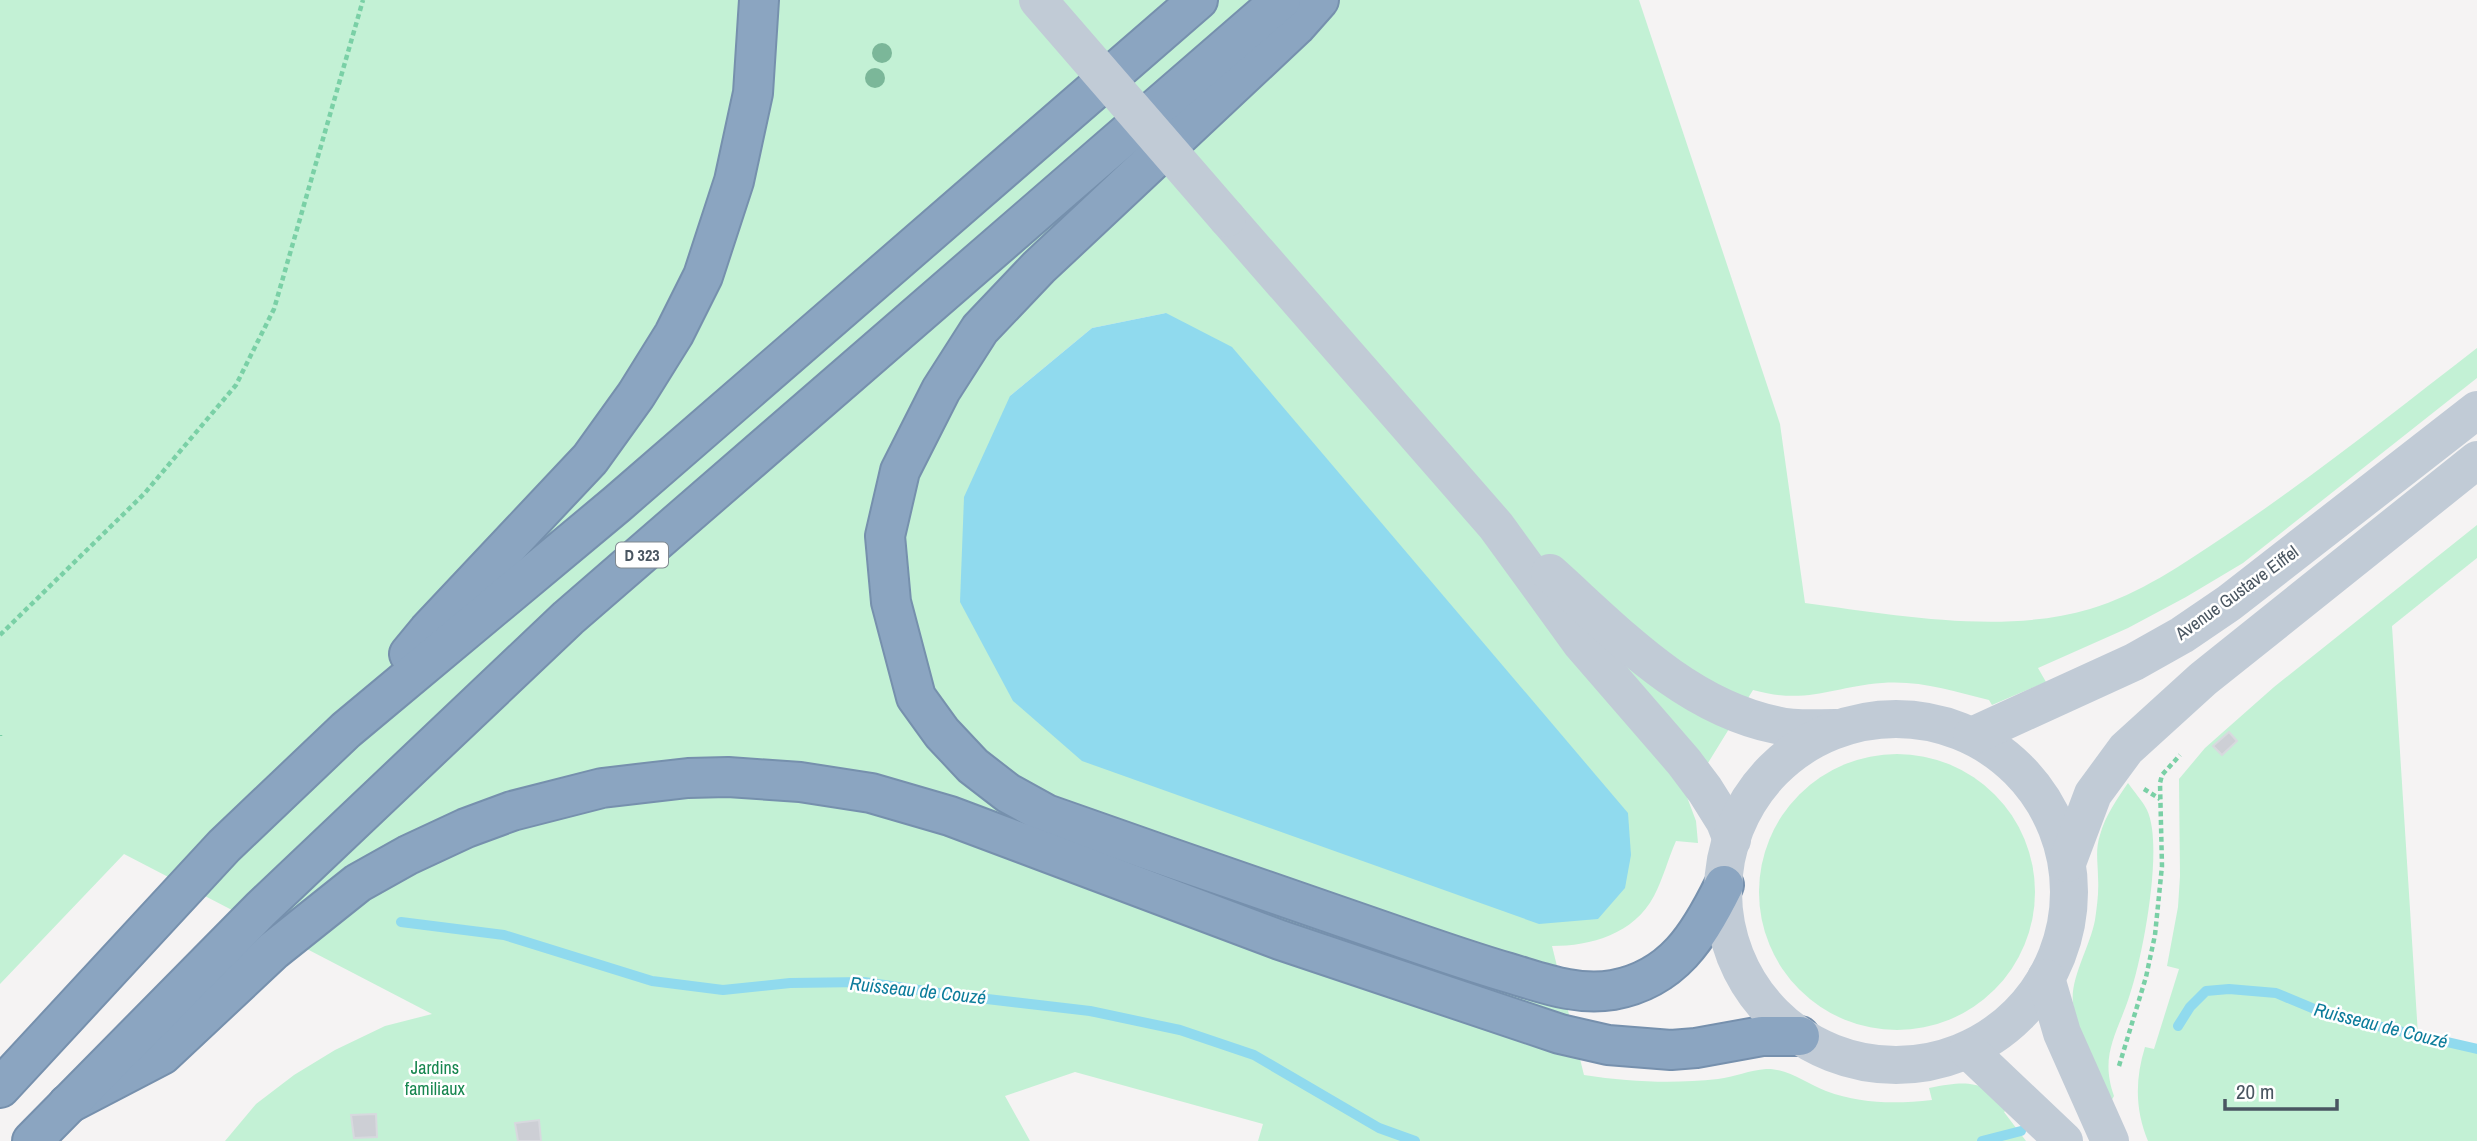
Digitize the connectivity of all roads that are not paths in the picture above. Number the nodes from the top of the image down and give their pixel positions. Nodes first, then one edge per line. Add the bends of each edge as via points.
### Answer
1 (759, 0) edge
2 (1038, 0) edge
3 (1198, 0) edge
4 (1281, 0) edge
5 (1319, 0) edge
6 (2477, 410) edge
7 (2477, 460) edge
8 (1496, 526) junction
9 (1844, 727) junction
10 (346, 730) junction
11 (1972, 736) junction
12 (1732, 840) junction
13 (2067, 863) junction
14 (1724, 885) junction
15 (2046, 978) junction
16 (1800, 1037) junction
17 (1968, 1050) junction
18 (0, 1088) edge
19 (68, 1104) junction
20 (32, 1141) edge
21 (2064, 1141) edge
22 (2110, 1141) edge

1 - 10 highway via 753,93 734,181 703,276 674,334 590,459 428,631
2 - 8 main road, bridge
3 - 10 highway via 617,504
4 - 19 highway, D 323 via 568,618 261,909
5 - 14 highway via 1039,267 980,330 940,390 900,471 885,537 891,602 916,697 973,766 1046,814 1469,961 1567,990 1613,990 1658,973 1701,930
6 - 11 main road, Avenue Gustave Eiffel via 2182,635 2134,662
7 - 13 main road via 2203,679 2126,749 2093,794
8 - 9 main road via 1666,674 1698,695 1776,726
8 - 12 main road via 1581,643 1684,762
9 - 11 main road via 1867,721 1917,720
9 - 12 main road via 1809,743 1773,771 1743,809
10 - 18 highway via 224,846
11 - 13 main road via 1996,749 2034,788 2050,811
12 - 14 main road
13 - 15 main road via 2068,914 2063,940
14 - 16 main road via 1725,918 1744,975 1754,994
15 - 17 main road via 2007,1024
15 - 22 main road via 2062,1033
16 - 17 main road via 1841,1056 1896,1066
16 - 19 highway via 1762,1036 1671,1050 1608,1045 1560,1034 1280,940 950,816 871,793 800,782 688,778 602,788 512,811 408,855 358,883 274,950 162,1055
17 - 21 main road
19 - 20 highway, D 323

